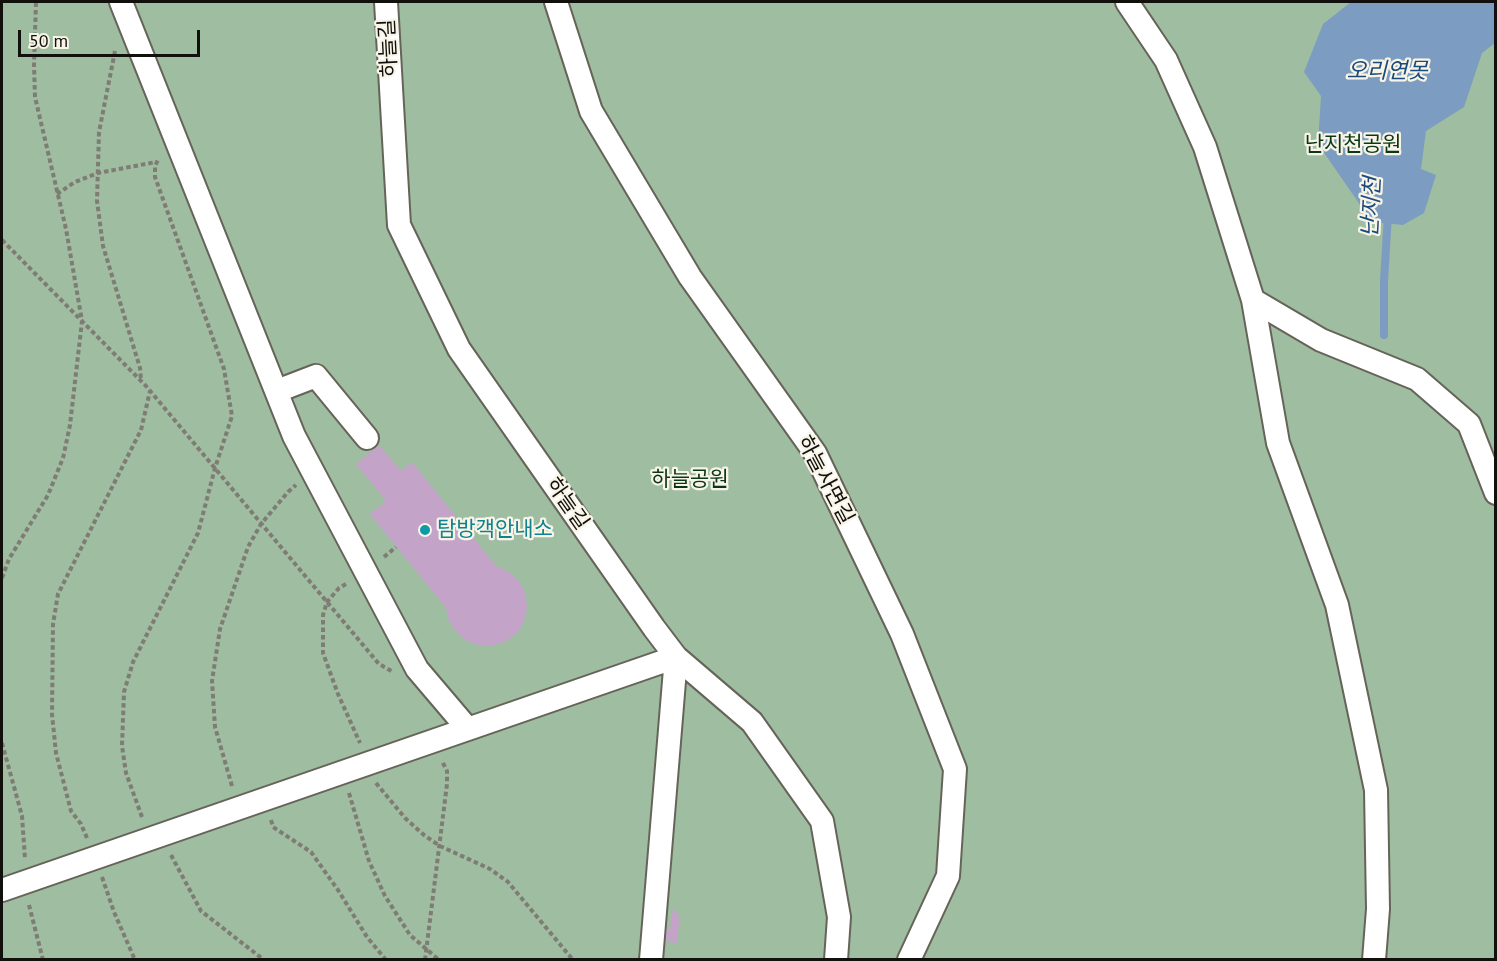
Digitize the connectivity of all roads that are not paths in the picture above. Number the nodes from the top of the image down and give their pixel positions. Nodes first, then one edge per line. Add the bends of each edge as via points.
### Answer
1 (121, 2) edge
2 (386, 2) edge
3 (556, 2) edge
4 (1127, 2) edge
5 (1253, 300) junction
6 (277, 391) junction
7 (367, 438) dead end
8 (1496, 493) edge
9 (676, 657) junction
10 (468, 729) junction
11 (2, 890) edge
12 (651, 960) edge
13 (836, 960) edge
14 (909, 960) edge
15 (1374, 960) edge

1 - 6 street
2 - 9 street, 하늘길 via 399,225 459,349
3 - 14 street, 하늘사면길 via 591,111 690,278 815,453 902,634 955,769 948,876
4 - 5 street via 1166,60 1205,147
5 - 8 street via 1321,340 1417,379 1469,424
5 - 15 street via 1278,443 1337,605 1376,790 1378,909
6 - 7 street via 316,376
6 - 10 street via 294,436 417,669
9 - 10 street
9 - 12 street
9 - 13 street, 하늘길 via 752,722 822,821 839,917
10 - 11 street

